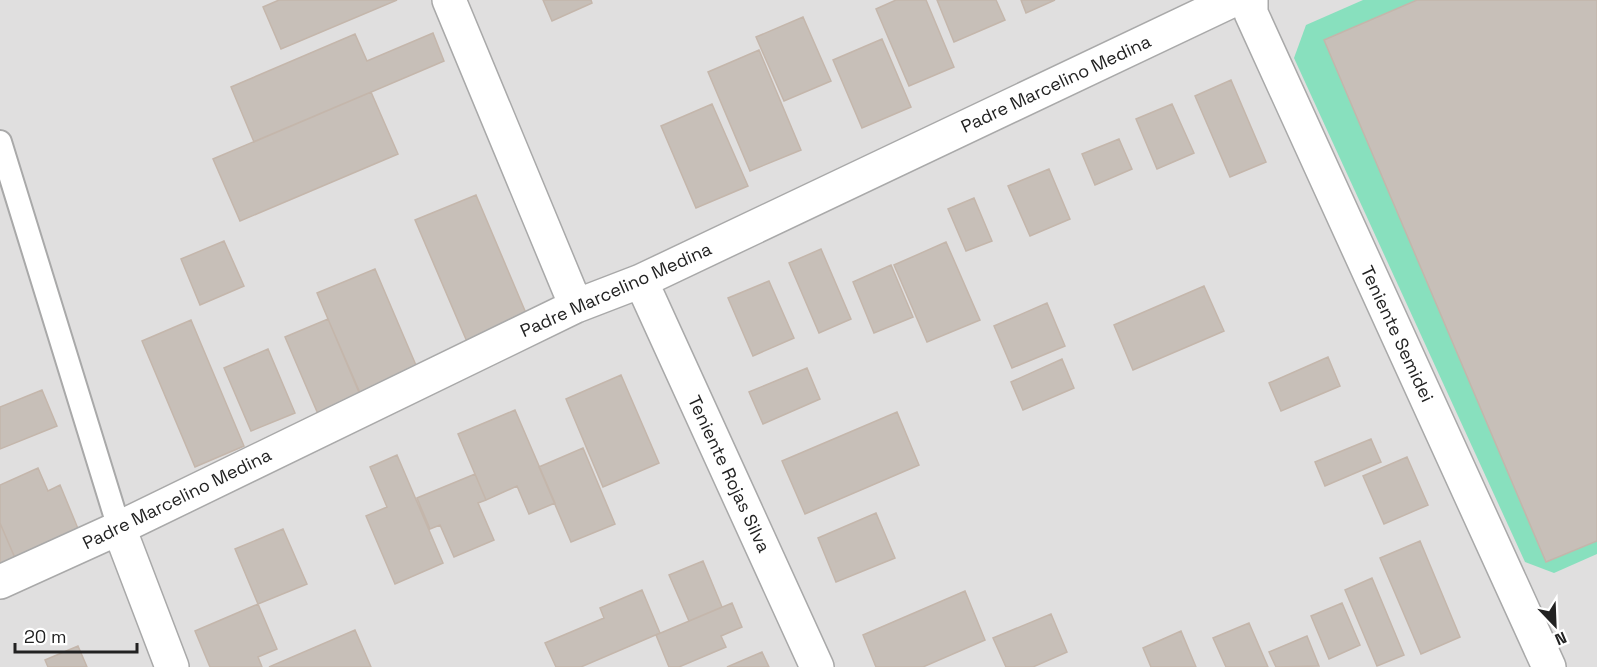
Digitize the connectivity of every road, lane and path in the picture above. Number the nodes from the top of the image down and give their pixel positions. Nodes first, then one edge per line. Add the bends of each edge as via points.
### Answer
1 (449, 0) edge
2 (1233, 0) edge
3 (1251, 0) edge
4 (0, 142) edge
5 (641, 281) junction
6 (576, 306) junction
7 (118, 528) junction
8 (0, 582) edge
9 (171, 667) edge
10 (817, 667) edge
11 (1549, 667) edge

1 - 6 street
2 - 5 street, Padre Marcelino Medina
3 - 11 street, Teniente Semidei via 1251,13
4 - 7 lane
5 - 6 street, Padre Marcelino Medina
5 - 10 street, Teniente Rojas Silva
6 - 7 street, Padre Marcelino Medina
7 - 8 street, Padre Marcelino Medina
7 - 9 street

